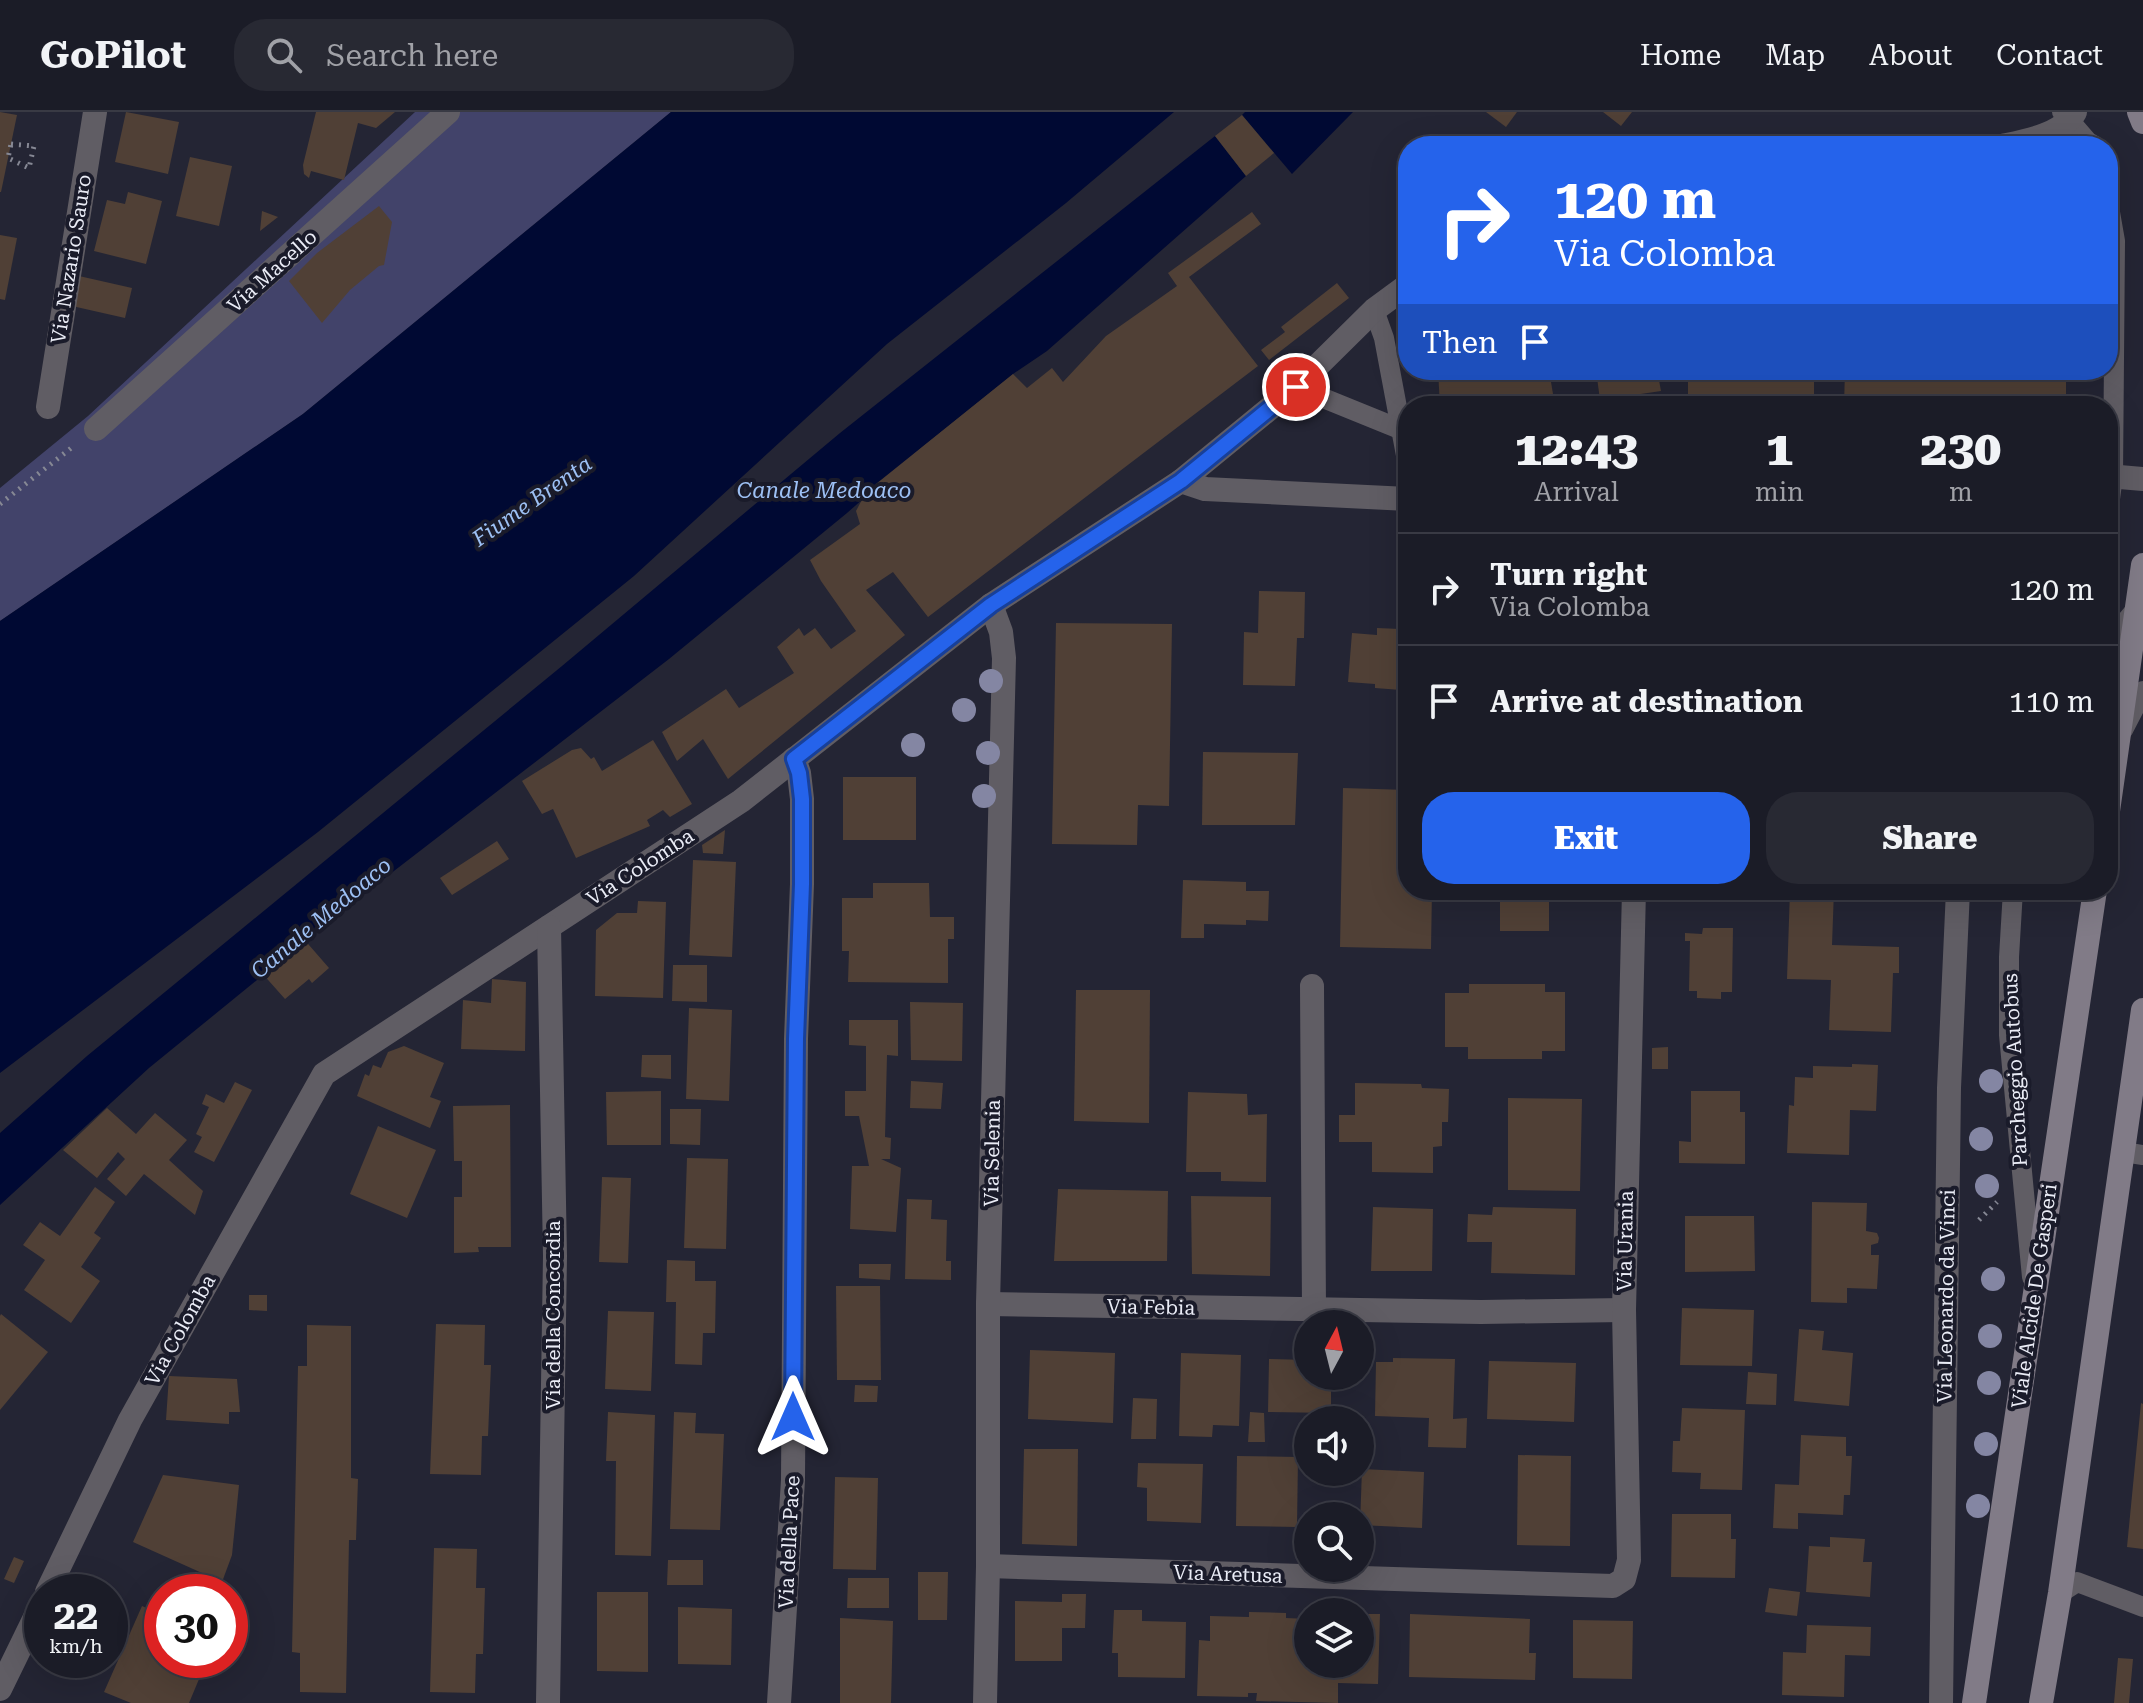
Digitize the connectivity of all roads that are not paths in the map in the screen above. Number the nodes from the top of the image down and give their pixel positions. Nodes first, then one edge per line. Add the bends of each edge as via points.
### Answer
1 (95, 112) edge
2 (448, 112) edge
3 (2139, 112) edge
4 (2069, 115) edge
5 (2143, 122) edge
6 (2039, 136) edge
7 (2084, 136) edge
8 (1398, 292) edge
9 (1374, 310) junction
10 (1296, 387) junction
11 (48, 407) dead end
12 (1398, 410) edge
13 (1398, 428) edge
14 (96, 429) road end
15 (2118, 477) edge
16 (2143, 479) edge
17 (1181, 481) junction
18 (1398, 499) edge
19 (2143, 565) edge
20 (991, 605) junction
21 (2138, 607) junction
22 (2118, 631) edge
23 (2143, 691) edge
24 (2120, 735) junction
25 (2118, 748) edge
26 (794, 759) junction
27 (1634, 900) edge
28 (1958, 900) edge
29 (2012, 900) edge
30 (2094, 900) edge
31 (549, 927) junction
32 (1312, 986) dead end
33 (2143, 1010) edge
34 (2134, 1153) edge
35 (2035, 1298) junction
36 (988, 1304) junction
37 (1314, 1310) edge
38 (1624, 1310) junction
39 (1294, 1311) edge
40 (1374, 1311) edge
41 (988, 1566) junction
42 (56, 1574) edge
43 (1613, 1586) joint
44 (2060, 1593) junction
45 (2143, 1607) edge
46 (24, 1640) edge
47 (0, 1689) edge
48 (548, 1703) edge
49 (779, 1703) edge
50 (985, 1703) edge
51 (1941, 1703) edge
52 (1974, 1703) edge
53 (2041, 1703) edge

1 - 11 street, Via Nazario Sauro
2 - 14 street, Via Macello
3 - 5 main road
4 - 6 street
4 - 7 lane
8 - 9 street, Via Colomba
9 - 10 street, Via Colomba
9 - 12 lane
10 - 13 lane
10 - 17 street, Via Colomba
15 - 16 street
17 - 18 street via 1205,489
17 - 20 street, Via Colomba
19 - 21 main road
20 - 26 street, Via Colomba
20 - 36 street, Via Selenia via 1004,658
21 - 22 lane
21 - 24 main road
23 - 24 lane
24 - 25 main road
26 - 31 street, Via Colomba via 741,801
26 - 49 street, Via della Pace via 802,799 802,884 793,1480
27 - 38 street, Via Urania
28 - 51 street, Via Leonardo da Vinci via 1949,1088
29 - 35 lane, Parcheggio Autobus via 2009,1035
30 - 35 main road, Viale Alcide De Gasperi
31 - 42 street, Via Colomba via 324,1074 130,1420
31 - 48 street, Via della Concordia via 555,1256
32 - 37 street
33 - 34 main road
34 - 44 main road
35 - 52 main road, Viale Alcide De Gasperi
36 - 39 street, Via Febia
36 - 41 street, Via Selenia
38 - 40 street, Via Febia
38 - 43 street, Via Urania via 1629,1560 1624,1579
41 - 43 street, Via Aretusa
41 - 50 street, Via Selenia
44 - 45 lane via 2077,1582
44 - 53 main road
46 - 47 street

